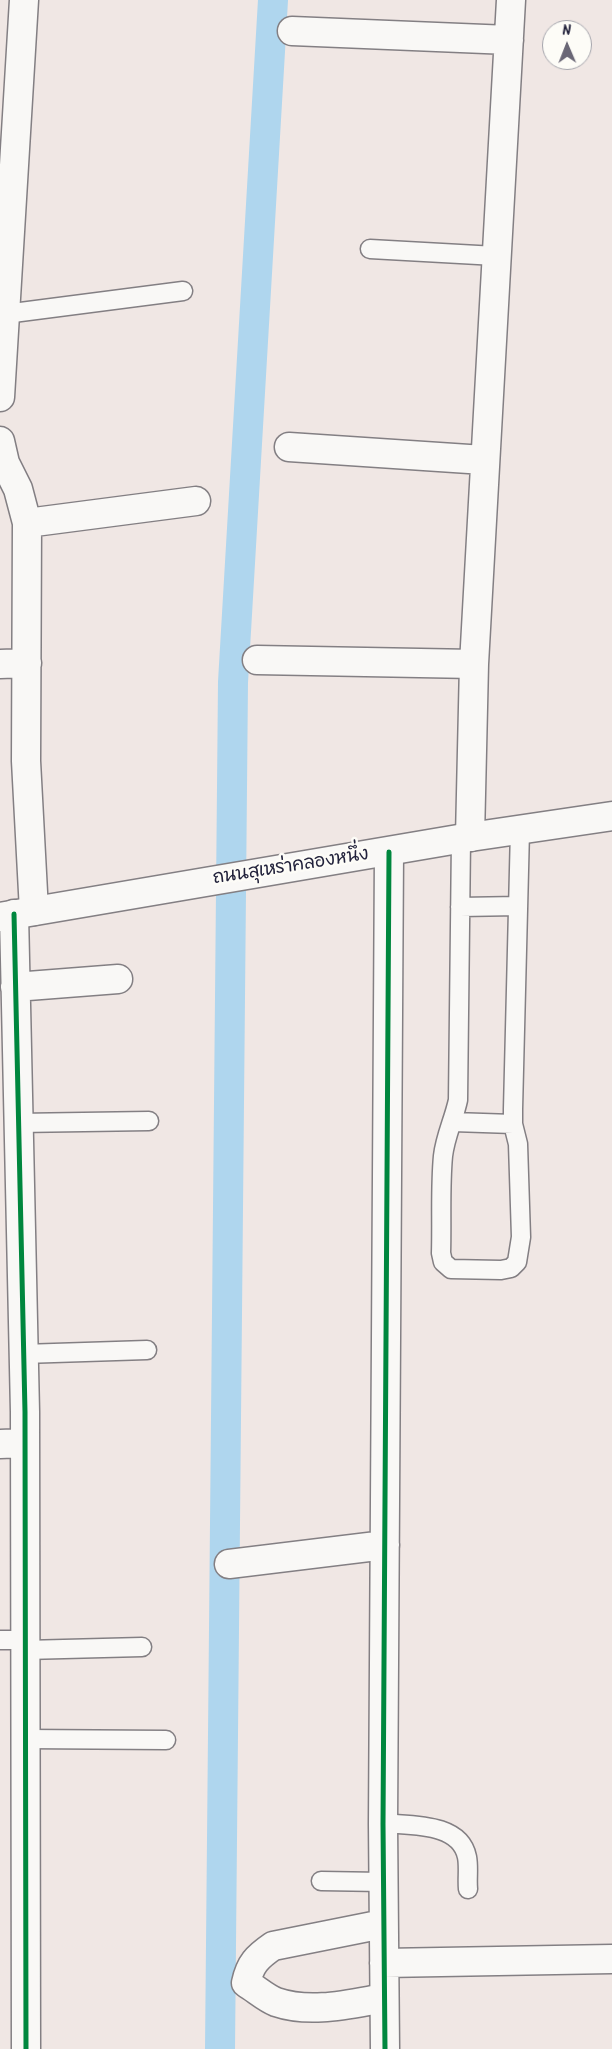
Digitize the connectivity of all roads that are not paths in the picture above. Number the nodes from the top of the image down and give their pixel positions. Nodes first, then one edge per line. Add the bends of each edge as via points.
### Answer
1 (24, 0) edge
2 (511, 0) edge
3 (11, 30) edge
4 (292, 31) dead end
5 (509, 40) junction
6 (370, 249) dead end
7 (496, 256) junction
8 (183, 291) dead end
9 (5, 314) junction
10 (0, 397) edge
11 (0, 441) edge
12 (290, 447) dead end
13 (484, 460) junction
14 (196, 501) dead end
15 (27, 524) junction
16 (257, 660) dead end
17 (27, 663) junction
18 (0, 664) edge
19 (474, 664) junction
20 (612, 816) edge
21 (520, 830) junction
22 (465, 838) junction
23 (389, 852) junction
24 (518, 906) junction
25 (460, 907) junction
26 (16, 914) edge
27 (118, 979) dead end
28 (15, 987) junction
29 (149, 1121) dead end
30 (453, 1122) junction
31 (18, 1123) junction
32 (513, 1124) junction
33 (147, 1350) dead end
34 (23, 1354) junction
35 (12, 1443) edge
36 (385, 1545) junction
37 (229, 1564) dead end
38 (17, 1643) edge
39 (142, 1647) dead end
40 (25, 1739) junction
41 (166, 1740) dead end
42 (383, 1823) junction
43 (321, 1881) dead end
44 (383, 1882) junction
45 (468, 1889) dead end
46 (383, 1924) junction
47 (612, 1959) edge
48 (384, 1963) junction
49 (384, 1998) junction
50 (26, 2049) edge
51 (385, 2049) edge

1 - 3 street
2 - 5 street
3 - 9 street
4 - 5 street
5 - 7 street
6 - 7 lane
7 - 13 street
8 - 9 lane
9 - 10 street
11 - 15 street
12 - 13 street
13 - 19 street
14 - 15 street
15 - 17 street
16 - 19 street
17 - 18 street
17 - 26 street via 26,761
19 - 22 street
20 - 21 street, ถนนสุเหร่าคลองหนึ่ง
21 - 22 street, ถนนสุเหร่าคลองหนึ่ง
21 - 24 lane
22 - 23 street, ถนนสุเหร่าคลองหนึ่ง
22 - 25 lane
23 - 26 street, ถนนสุเหร่าคลองหนึ่ง
23 - 36 street
24 - 25 lane
24 - 32 lane
25 - 30 lane via 458,1100
26 - 28 street
27 - 28 street
28 - 31 street
29 - 31 lane
30 - 32 lane
30 - 32 lane via 443,1156 441,1253 443,1262 451,1269 501,1270 512,1268 517,1262 521,1237 518,1144
31 - 34 street
33 - 34 lane
34 - 35 street
35 - 38 street
36 - 37 street
36 - 42 street
38 - 39 lane
38 - 40 street
40 - 41 lane
40 - 50 street
42 - 44 street
42 - 45 lane via 436,1829 455,1836 467,1856
43 - 44 lane
44 - 46 street
46 - 48 street
46 - 49 street via 273,1946 249,1969 246,1983 275,2001 297,2007 327,2008
47 - 48 street
48 - 49 street
49 - 51 street

